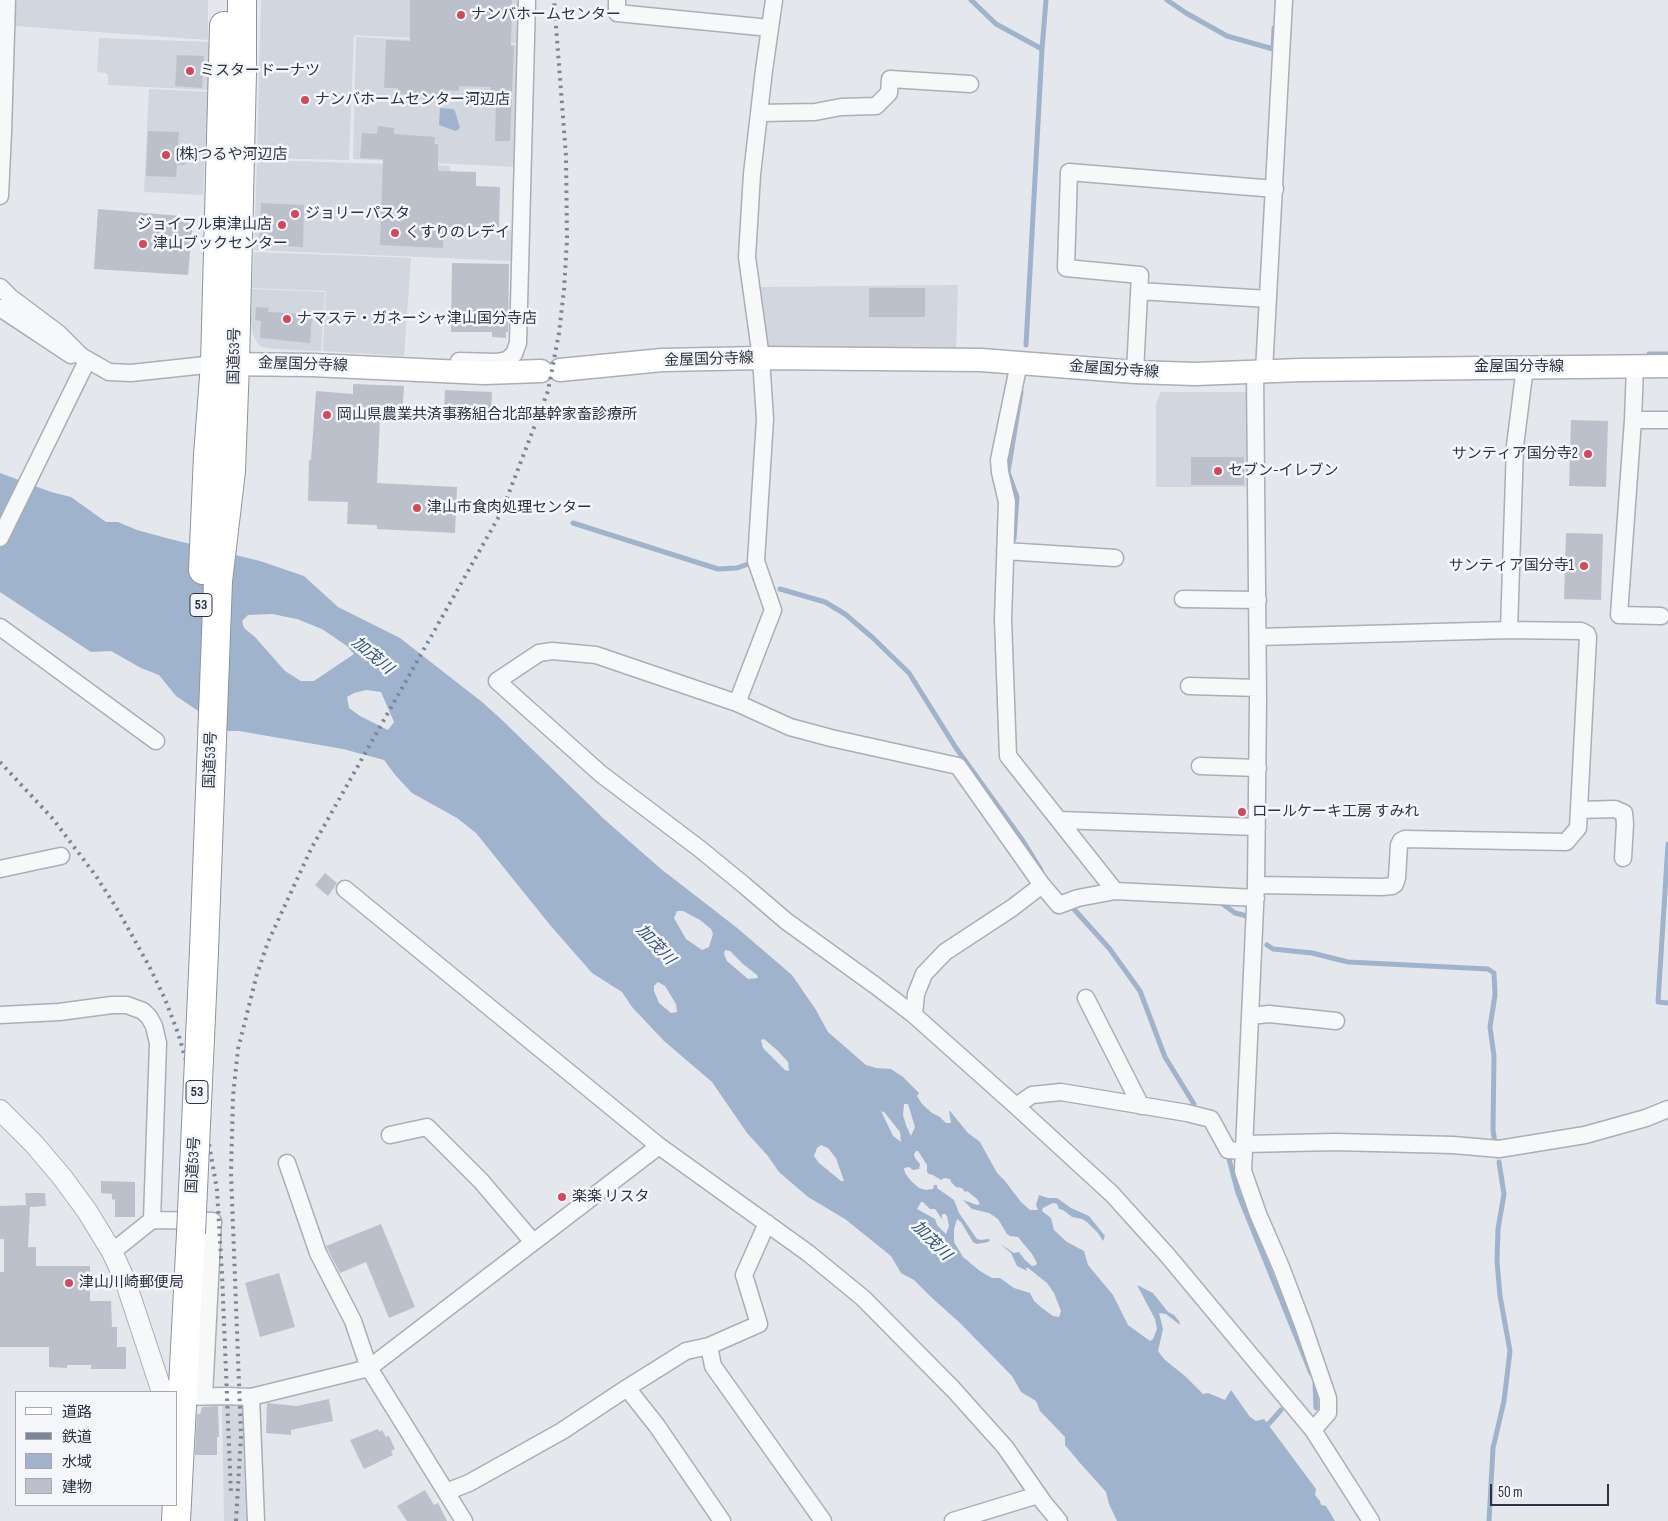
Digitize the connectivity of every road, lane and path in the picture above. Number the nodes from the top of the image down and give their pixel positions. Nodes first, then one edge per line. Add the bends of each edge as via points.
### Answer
1 (7, 0) edge
2 (224, 0) edge
3 (242, 0) edge
4 (617, 0) edge
5 (774, 0) edge
6 (1284, 0) edge
7 (527, 1) edge
8 (770, 28) junction
9 (970, 84) dead end
10 (759, 113) junction
11 (1275, 189) junction
12 (0, 196) edge
13 (0, 287) edge
14 (1140, 291) junction
15 (1268, 299) junction
16 (0, 308) edge
17 (761, 358) junction
18 (1019, 363) junction
19 (225, 364) junction
20 (1668, 366) edge
21 (84, 367) junction
22 (1525, 367) junction
23 (1635, 367) junction
24 (370, 368) junction
25 (1260, 371) junction
26 (1135, 372) junction
27 (1633, 420) junction
28 (1668, 420) edge
29 (0, 538) edge
30 (1005, 551) junction
31 (1116, 558) dead end
32 (1183, 598) dead end
33 (1258, 600) junction
34 (1661, 616) dead end
35 (0, 627) edge
36 (1509, 630) junction
37 (1258, 637) junction
38 (1189, 686) dead end
39 (1258, 688) junction
40 (736, 703) junction
41 (156, 741) dead end
42 (202, 762) junction
43 (1200, 766) dead end
44 (1258, 768) junction
45 (1579, 810) junction
46 (1059, 820) junction
47 (1257, 827) junction
48 (61, 856) dead end
49 (1623, 858) dead end
50 (0, 869) edge
51 (1042, 885) junction
52 (345, 889) dead end
53 (1115, 890) junction
54 (1256, 892) junction
55 (1086, 998) dead end
56 (0, 1014) edge
57 (914, 1015) junction
58 (1250, 1016) junction
59 (1336, 1021) dead end
60 (1016, 1106) junction
61 (1141, 1106) junction
62 (1668, 1108) edge
63 (0, 1110) edge
64 (390, 1135) dead end
65 (659, 1146) junction
66 (1245, 1147) junction
67 (287, 1163) dead end
68 (767, 1223) junction
69 (172, 1228) junction
70 (533, 1242) junction
71 (112, 1252) junction
72 (709, 1346) junction
73 (369, 1368) junction
74 (627, 1388) junction
75 (176, 1391) edge
76 (178, 1391) edge
77 (178, 1395) edge
78 (251, 1397) junction
79 (1313, 1430) junction
80 (446, 1492) junction
81 (1038, 1494) junction
82 (158, 1506) edge
83 (176, 1506) edge
84 (157, 1521) edge
85 (176, 1521) edge
86 (256, 1521) edge
87 (464, 1521) edge
88 (722, 1521) edge
89 (823, 1521) edge
90 (953, 1521) edge
91 (1059, 1521) edge
92 (1371, 1521) edge

1 - 12 street
2 - 19 highway, 国道53号 / 53
3 - 19 highway, 国道53号 / 53 via 242,73
4 - 8 street via 617,13
5 - 8 street
6 - 11 street
7 - 24 street via 520,332 516,348 510,357 502,361 394,361
8 - 10 street
9 - 10 street via 890,79 889,93 876,106
10 - 17 street via 747,257
11 - 14 street via 1069,172 1066,268 1140,275
11 - 15 street
13 - 21 street via 58,333
14 - 15 street
14 - 26 street
15 - 25 street
16 - 21 street
17 - 18 main road, 金屋国分寺線
17 - 24 main road, 金屋国分寺線 via 662,360 484,373
17 - 40 street via 765,419 756,561 773,610
18 - 26 main road, 金屋国分寺線
18 - 30 street via 999,460 1007,502
19 - 21 street via 123,374
19 - 24 main road, 金屋国分寺線
19 - 42 highway, 国道53号 / 53 via 208,455
19 - 42 highway, 国道53号 / 53 via 231,471
20 - 23 main road, 金屋国分寺線
21 - 29 street
22 - 23 main road, 金屋国分寺線
22 - 25 main road, 金屋国分寺線
22 - 36 street via 1515,446
23 - 27 street
25 - 26 main road, 金屋国分寺線
25 - 33 street
27 - 28 street
27 - 34 street via 1619,616
30 - 31 street
30 - 46 street via 1003,619 1008,756
32 - 33 street
33 - 37 street
35 - 41 street
36 - 37 street
36 - 45 street via 1581,631 1587,634
37 - 39 street
38 - 39 street
39 - 44 street
40 - 51 street via 790,727 958,766
40 - 57 street via 596,655 539,653 497,681 601,774 700,849 786,921
42 - 69 highway, 国道53号 / 53 via 195,950
43 - 44 street
44 - 47 street
45 - 49 street via 1616,809 1624,813
45 - 54 street via 1578,828 1566,842 1403,840 1398,848 1397,880 1387,887
46 - 47 street
46 - 53 street
47 - 54 street
48 - 50 street
51 - 53 street via 1059,905
51 - 57 street via 945,952 924,974 916,994
52 - 65 street
53 - 54 street
54 - 58 street
55 - 61 street
56 - 69 street via 59,1012 117,1005 135,1007 149,1018 158,1043
57 - 60 street
58 - 59 street via 1269,1014
58 - 66 street
60 - 61 street via 1032,1094 1061,1092
60 - 79 street via 1118,1201
61 - 66 street via 1211,1119 1228,1150
62 - 66 street via 1646,1118 1585,1135 1499,1149 1452,1144 1336,1142
63 - 71 street via 62,1177
64 - 70 street via 427,1128 481,1181
65 - 68 street
65 - 70 street
66 - 79 street via 1243,1171 1328,1398 1328,1413
67 - 73 street via 318,1254 353,1321
68 - 72 street via 744,1276 758,1324
68 - 81 street via 863,1298 953,1388 1005,1447
69 - 71 street
69 - 76 highway, 国道53号 / 53
69 - 77 street via 213,1221
70 - 73 street
71 - 75 street
72 - 74 street via 686,1351
72 - 89 street via 713,1366
73 - 78 street
73 - 80 street
74 - 80 street via 562,1431 469,1483
74 - 88 street
77 - 78 street
78 - 86 street
79 - 92 street
80 - 87 street
81 - 90 street
81 - 91 street
82 - 84 highway
83 - 85 highway, 国道53号 / 53

